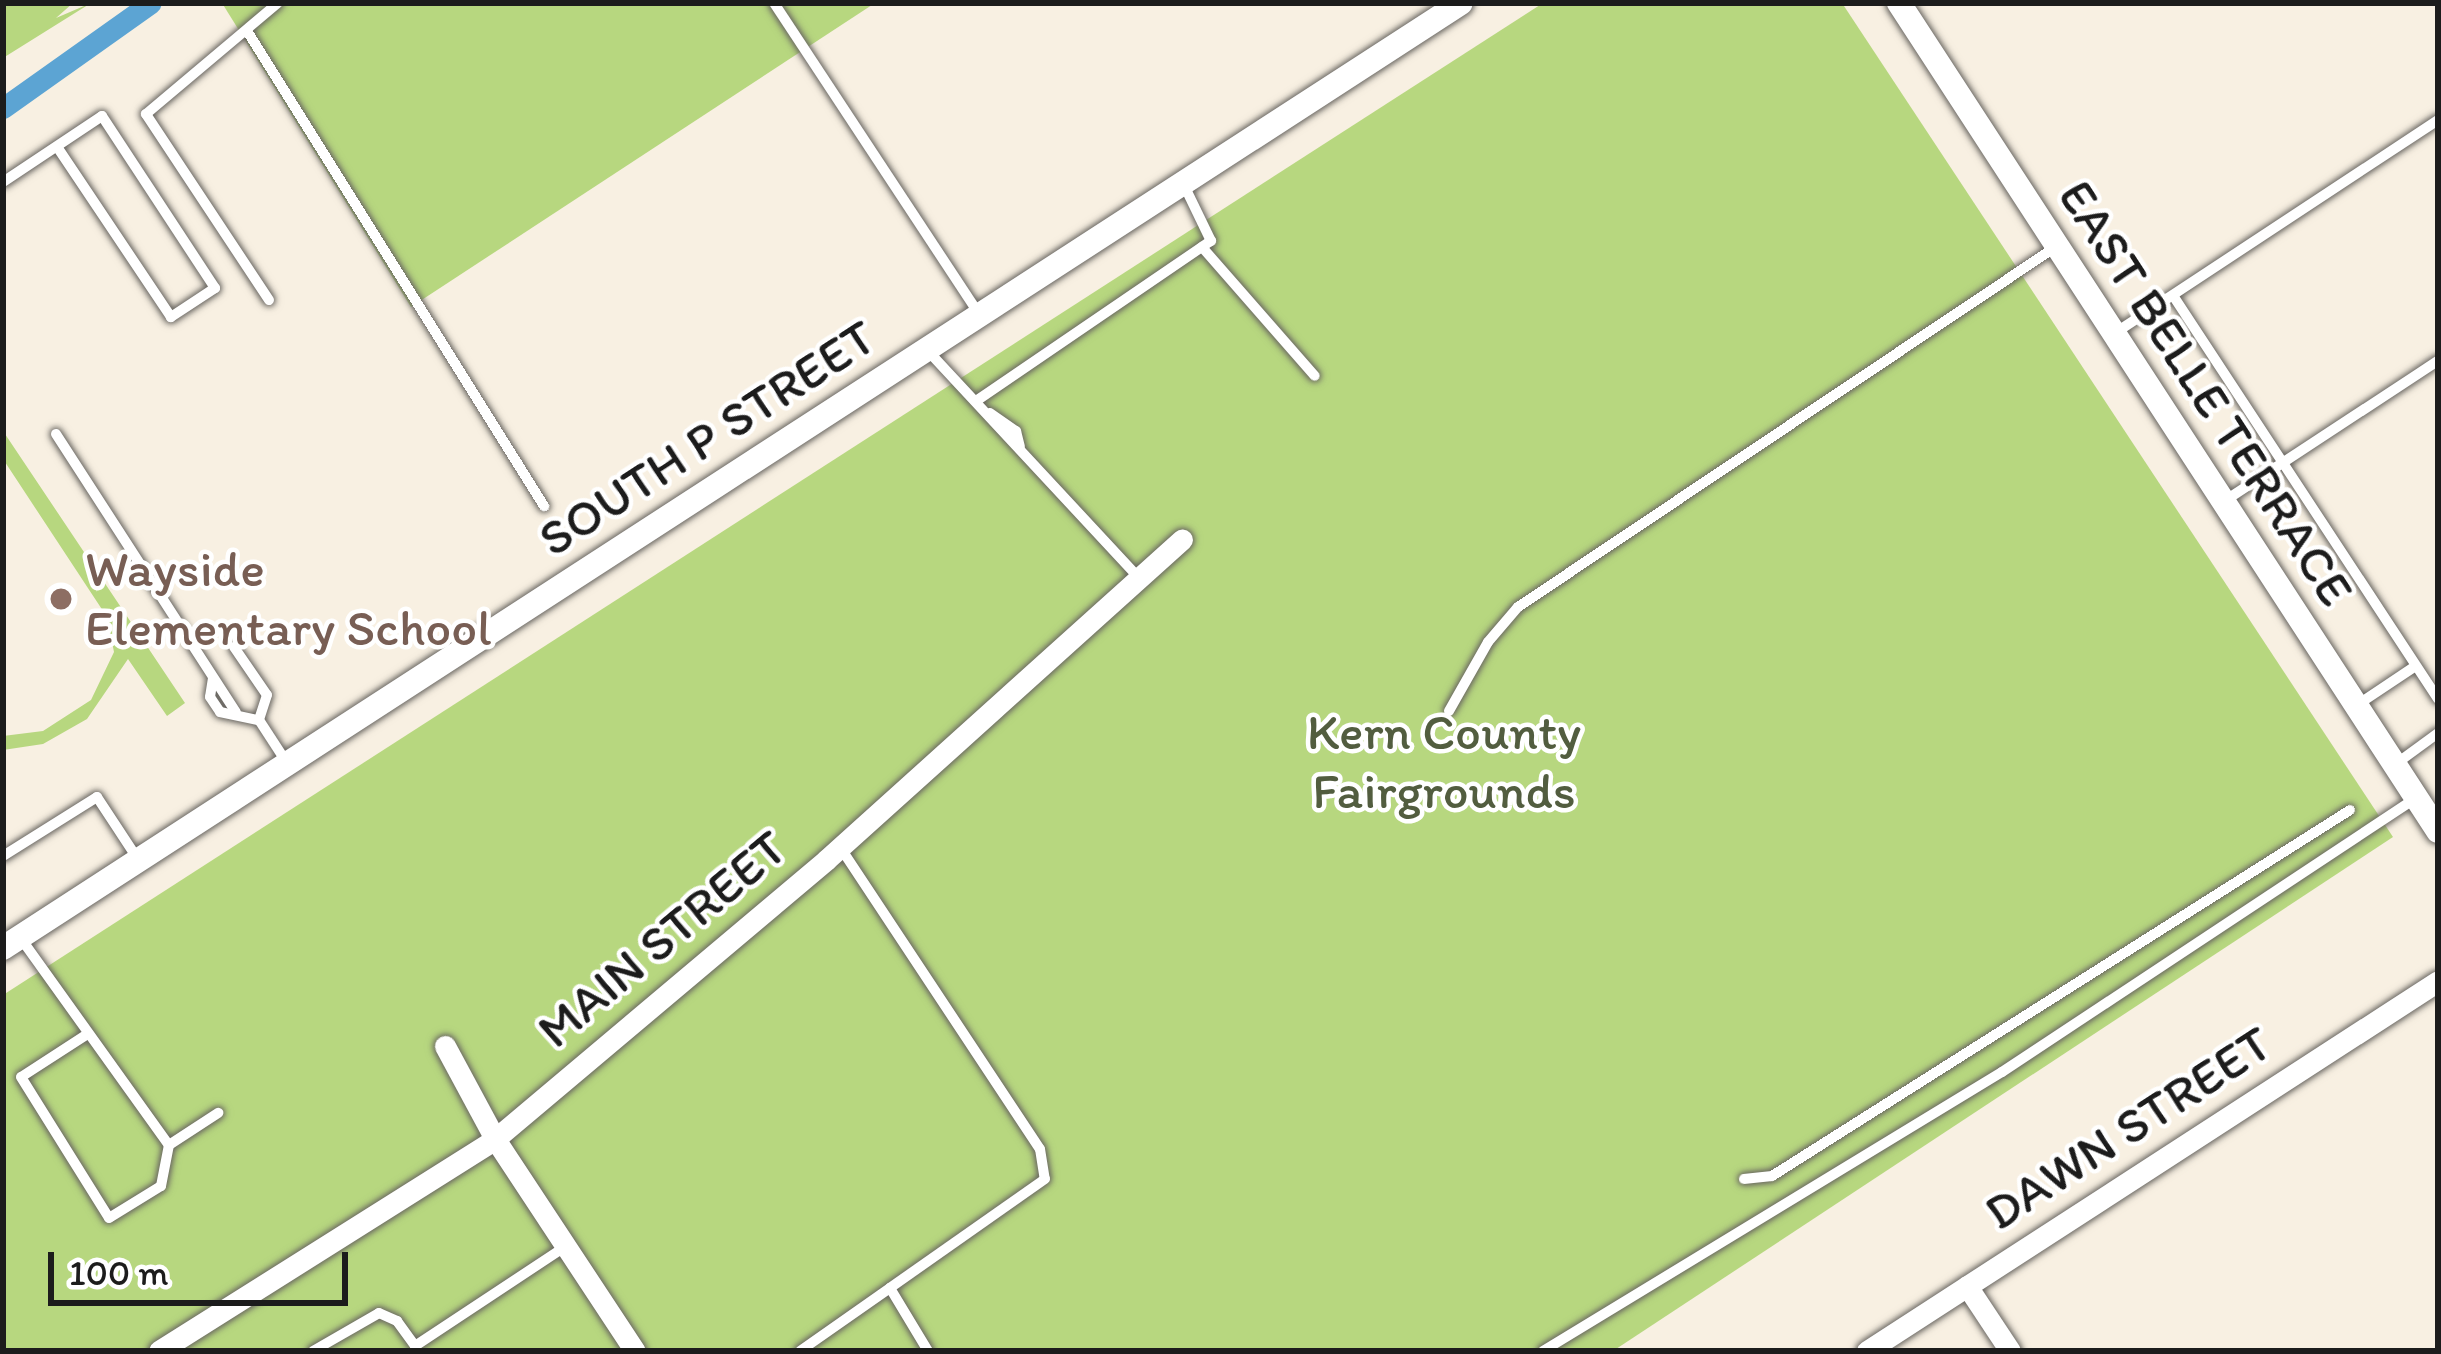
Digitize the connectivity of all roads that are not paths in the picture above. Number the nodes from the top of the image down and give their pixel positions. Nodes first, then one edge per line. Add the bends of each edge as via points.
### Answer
1 (278, 3) edge
2 (774, 3) edge
3 (1460, 3) edge
4 (1899, 3) edge
5 (250, 34) junction
6 (2438, 120) edge
7 (57, 147) junction
8 (3, 182) edge
9 (1183, 184) junction
10 (2057, 246) junction
11 (1202, 248) junction
12 (2174, 297) junction
13 (269, 300) dead end
14 (980, 315) junction
15 (2114, 334) junction
16 (926, 350) junction
17 (2438, 361) edge
18 (1315, 376) dead end
19 (979, 399) junction
20 (56, 434) dead end
21 (2280, 464) junction
22 (2224, 502) junction
23 (544, 506) dead end
24 (1182, 540) dead end
25 (1139, 578) junction
26 (234, 647) dead end
27 (2414, 667) junction
28 (2438, 699) edge
29 (2356, 706) junction
30 (1449, 711) dead end
31 (259, 720) junction
32 (2438, 733) edge
33 (288, 764) junction
34 (2394, 765) junction
35 (2416, 798) junction
36 (2350, 810) dead end
37 (2438, 831) edge
38 (840, 847) junction
39 (3, 856) edge
40 (139, 861) junction
41 (11, 942) edge
42 (2438, 981) edge
43 (86, 1035) junction
44 (445, 1046) dead end
45 (218, 1113) dead end
46 (495, 1139) junction
47 (169, 1145) junction
48 (1744, 1179) dead end
49 (566, 1246) junction
50 (1967, 1286) junction
51 (890, 1288) junction
52 (414, 1349) edge
53 (159, 1351) edge
54 (313, 1351) edge
55 (635, 1351) edge
56 (800, 1351) edge
57 (928, 1351) edge
58 (1543, 1351) edge
59 (1867, 1351) edge
60 (2010, 1351) edge

1 - 5 lane
2 - 14 lane
3 - 9 street, SOUTH P STREET
4 - 10 street, EAST BELLE TERRACE
5 - 13 lane via 146,114
5 - 23 lane
6 - 12 lane
7 - 7 lane via 171,317 215,288 102,116
7 - 8 lane
9 - 11 lane via 1213,232
9 - 14 street, SOUTH P STREET
10 - 15 street, EAST BELLE TERRACE
10 - 30 lane via 1518,608 1488,642
11 - 18 lane
11 - 19 lane
12 - 15 lane
12 - 21 lane
14 - 16 street, SOUTH P STREET
15 - 22 street, EAST BELLE TERRACE
16 - 19 lane
16 - 33 street, SOUTH P STREET
17 - 21 lane
19 - 25 lane via 992,426
20 - 31 lane via 213,678 210,697 220,712
21 - 22 lane
21 - 27 lane
22 - 29 street, EAST BELLE TERRACE
24 - 25 street, MAIN STREET
25 - 38 street, MAIN STREET
26 - 31 lane via 267,695
27 - 28 lane
27 - 29 lane
29 - 34 street, EAST BELLE TERRACE
31 - 33 lane
32 - 34 lane
33 - 40 street, SOUTH P STREET
34 - 35 street, EAST BELLE TERRACE
35 - 37 street, EAST BELLE TERRACE
35 - 58 lane via 2002,1072
36 - 48 lane via 1772,1176
38 - 46 street, MAIN STREET
38 - 51 lane via 1040,1149 1045,1179
39 - 40 lane via 97,797
40 - 41 street, SOUTH P STREET
41 - 43 lane
42 - 50 street, DAWN STREET
43 - 47 lane
43 - 47 lane via 21,1077 110,1218 161,1186
44 - 46 street
45 - 47 lane
46 - 49 street
46 - 53 street, MAIN STREET
49 - 52 lane
49 - 55 street
50 - 59 street, DAWN STREET
50 - 60 street
51 - 56 lane
51 - 57 lane
52 - 54 lane via 397,1321 369,1315

